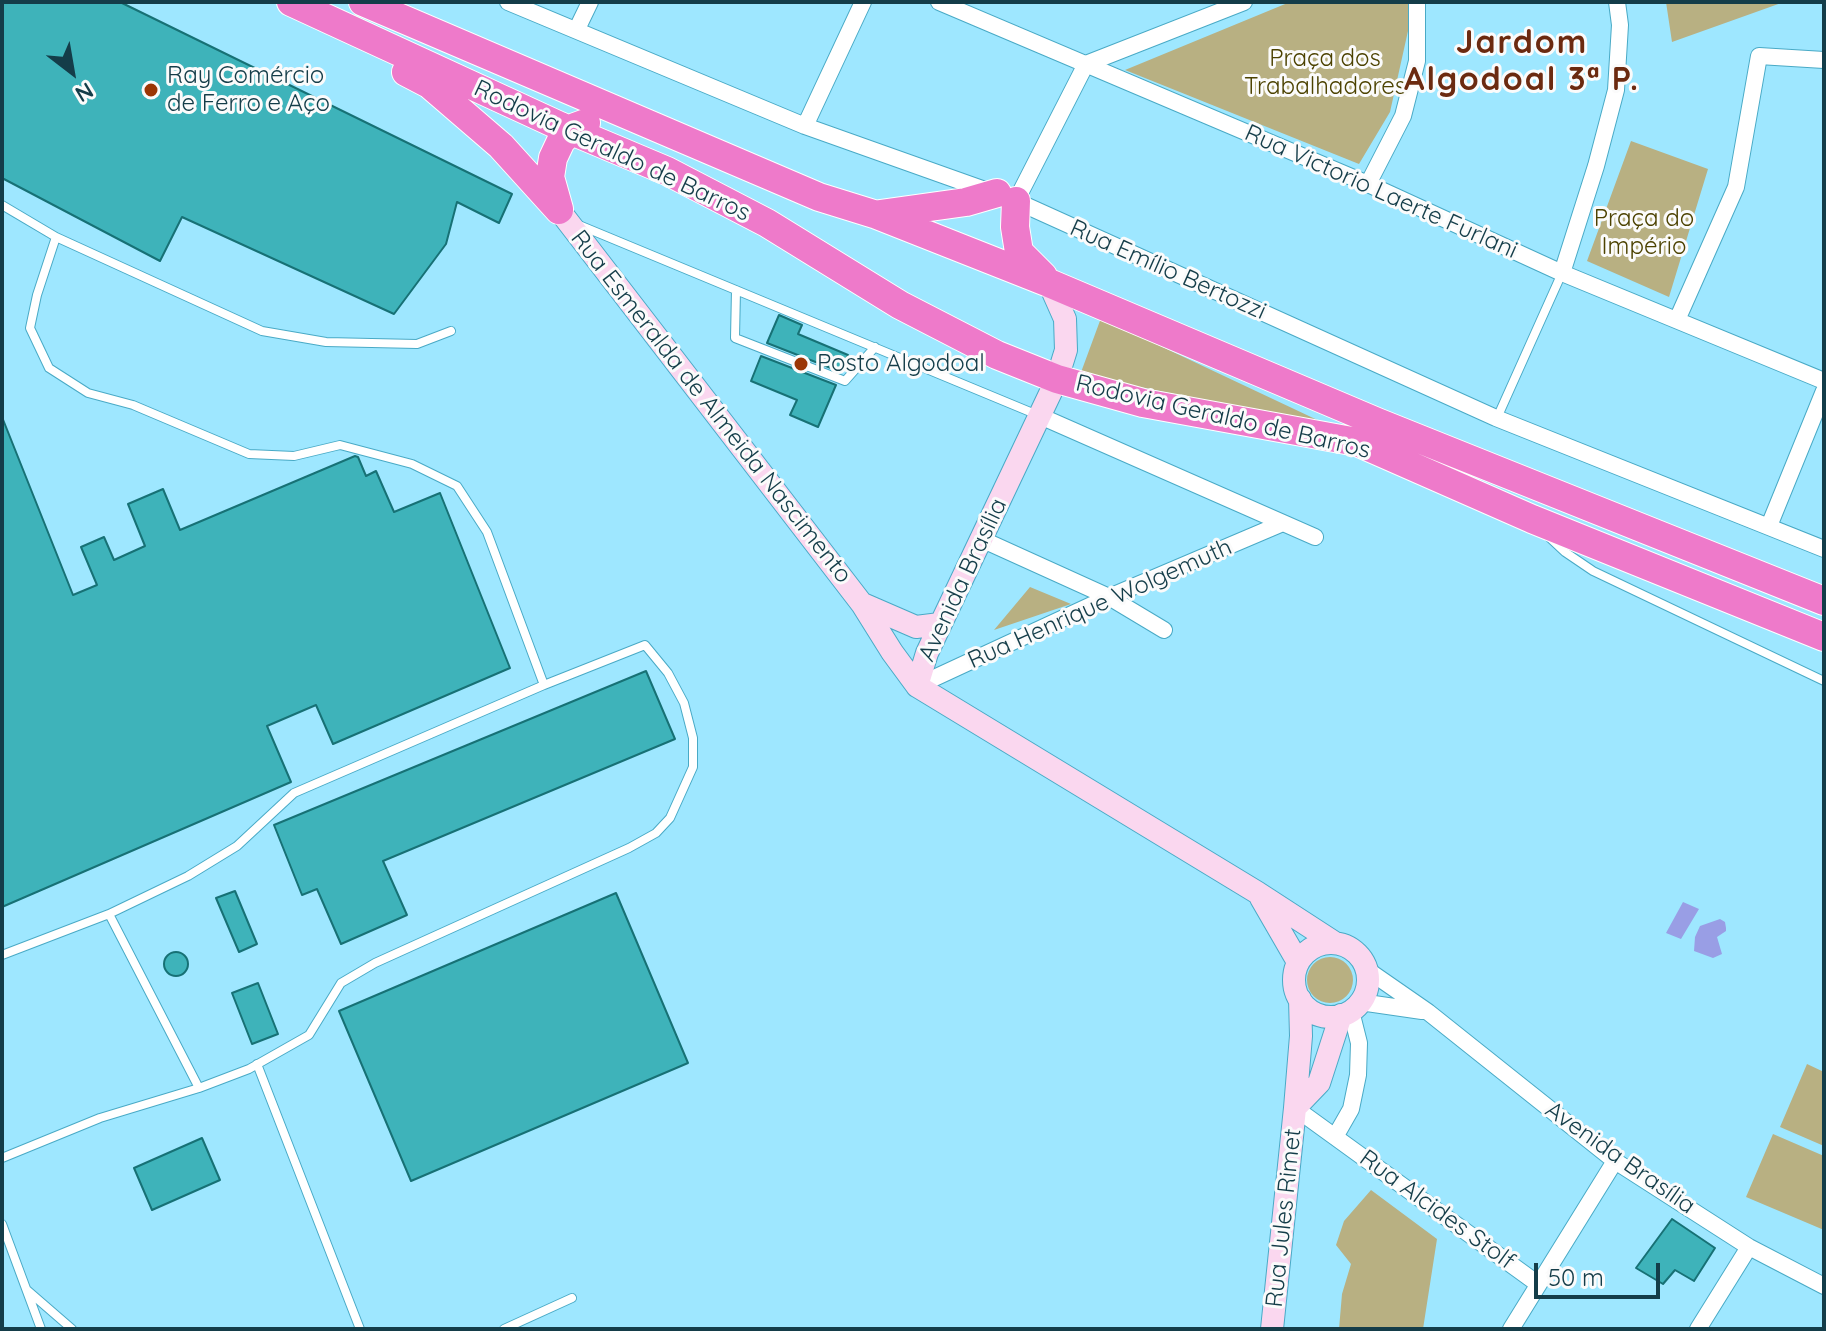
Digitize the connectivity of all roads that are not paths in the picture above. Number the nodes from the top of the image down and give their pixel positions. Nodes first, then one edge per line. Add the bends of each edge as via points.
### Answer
1 (280, 2) edge
2 (291, 2) edge
3 (363, 2) edge
4 (401, 2) edge
5 (508, 2) edge
6 (590, 2) edge
7 (863, 2) edge
8 (939, 2) edge
9 (1417, 2) edge
10 (1617, 2) edge
11 (1237, 3) edge
12 (419, 27) junction
13 (577, 29) junction
14 (1824, 60) edge
15 (1086, 64) junction
16 (805, 126) junction
17 (572, 131) junction
18 (1368, 184) junction
19 (819, 197) junction
20 (1007, 197) junction
21 (2, 205) edge
22 (563, 215) junction
23 (877, 215) junction
24 (56, 237) junction
25 (1562, 273) junction
26 (1049, 283) junction
27 (736, 290) junction
28 (1677, 320) junction
29 (451, 331) dead end
30 (875, 347) junction
31 (1057, 379) junction
32 (1824, 381) edge
33 (1824, 391) edge
34 (1040, 416) junction
35 (1496, 418) junction
36 (1532, 519) junction
37 (1283, 523) junction
38 (1769, 526) junction
39 (1315, 537) dead end
40 (981, 539) junction
41 (1824, 549) edge
42 (1109, 597) junction
43 (1824, 601) edge
44 (862, 604) junction
45 (940, 624) junction
46 (1164, 630) dead end
47 (1824, 637) edge
48 (1824, 681) edge
49 (544, 685) junction
50 (917, 686) junction
51 (1258, 893) junction
52 (109, 914) junction
53 (1335, 943) junction
54 (2, 955) edge
55 (1298, 962) junction
56 (1366, 969) junction
57 (1300, 999) junction
58 (1351, 1009) junction
59 (1428, 1012) junction
60 (257, 1064) junction
61 (199, 1088) junction
62 (1295, 1108) junction
63 (1335, 1137) junction
64 (2, 1158) edge
65 (1615, 1161) junction
66 (2, 1224) edge
67 (1749, 1247) junction
68 (1538, 1284) junction
69 (1824, 1286) edge
70 (26, 1290) junction
71 (572, 1298) dead end
72 (41, 1329) edge
73 (72, 1329) edge
74 (360, 1329) edge
75 (504, 1329) edge
76 (1272, 1329) edge
77 (1511, 1329) edge
78 (1698, 1329) edge

1 - 22 highway via 429,84 501,146
2 - 17 highway, Rodovia Geraldo de Barros
3 - 12 highway, Rodovia Geraldo de Barros
4 - 12 highway
5 - 13 street, Rua Emílio Bertozzi
6 - 13 street
7 - 16 street
8 - 15 street, Rua Victorio Laerte Furlani
9 - 18 street via 1417,61 1403,116
10 - 25 street via 1616,90
11 - 15 street
12 - 19 highway, Rodovia Geraldo de Barros
13 - 16 street, Rua Emílio Bertozzi
14 - 28 street via 1759,56 1736,187
15 - 18 street, Rua Victorio Laerte Furlani
15 - 20 street
16 - 20 street, Rua Emílio Bertozzi
17 - 19 highway via 590,121 609,122
17 - 22 highway via 561,141 550,177
17 - 31 highway, Rodovia Geraldo de Barros via 667,171 767,223 900,305
18 - 25 street, Rua Victorio Laerte Furlani
19 - 23 highway, Rodovia Geraldo de Barros
20 - 23 highway
20 - 26 highway via 1019,252
20 - 35 street, Rua Emílio Bertozzi
21 - 24 lane
22 - 27 lane
22 - 44 main road, Rua Esmeralda de Almeida Nascimento
23 - 26 highway, Rodovia Geraldo de Barros
24 - 29 lane via 262,331 326,342 417,344
24 - 49 lane via 30,328 49,368 88,393 133,405 249,454 294,456 340,445 412,464 457,486 487,532
25 - 28 street, Rua Victorio Laerte Furlani
25 - 35 lane
26 - 31 main road, Avenida Brasília via 1065,319 1066,350
26 - 43 highway, Rodovia Geraldo de Barros via 1377,422
27 - 30 lane
27 - 30 lane via 735,338 845,381
28 - 32 street, Rua Victorio Laerte Furlani
30 - 34 lane
31 - 34 main road, Avenida Brasília
31 - 36 highway, Rodovia Geraldo de Barros via 1143,403 1357,442
33 - 38 street
34 - 37 street
34 - 40 main road, Avenida Brasília
35 - 38 street, Rua Emílio Bertozzi
36 - 47 highway, Rodovia Geraldo de Barros
36 - 48 lane via 1593,571
37 - 39 street
37 - 42 street, Rua Henrique Wolgemuth
38 - 41 street, Rua Emílio Bertozzi
40 - 42 street
40 - 45 main road, Avenida Brasília
42 - 46 street
42 - 50 street, Rua Henrique Wolgemuth
44 - 45 main road, Rua Esmeralda de Almeida Nascimento via 916,627
44 - 50 main road, Rua Esmeralda de Almeida Nascimento
45 - 50 main road, Avenida Brasília
49 - 52 lane via 294,793 237,846
49 - 60 lane via 645,645 684,703 693,738 693,767 670,818 629,848 341,983 309,1035
50 - 51 main road, Avenida Brasília
51 - 53 main road, Avenida Brasília
51 - 55 main road, Avenida Brasília
52 - 54 lane
52 - 61 lane
53 - 55 main road via 1310,949
53 - 56 main road via 1354,951
55 - 57 main road via 1294,977
56 - 58 main road via 1367,986
56 - 59 street, Avenida Brasília
57 - 58 main road via 1320,1015
57 - 62 main road, Rua Jules Rimet
58 - 59 street
58 - 62 main road, Rua Jules Rimet via 1319,1083
58 - 63 street, Rua Alcides Stolf via 1359,1043 1358,1075 1351,1109
59 - 65 street, Avenida Brasília
60 - 61 lane
60 - 74 lane
61 - 64 lane via 100,1118
62 - 63 street, Rua Alcides Stolf
62 - 76 main road, Rua Jules Rimet
63 - 68 street, Rua Alcides Stolf
65 - 67 street, Avenida Brasília
65 - 68 street
66 - 70 lane
67 - 69 street, Avenida Brasília
67 - 78 street
68 - 77 street
70 - 72 lane
70 - 73 lane
71 - 75 lane

